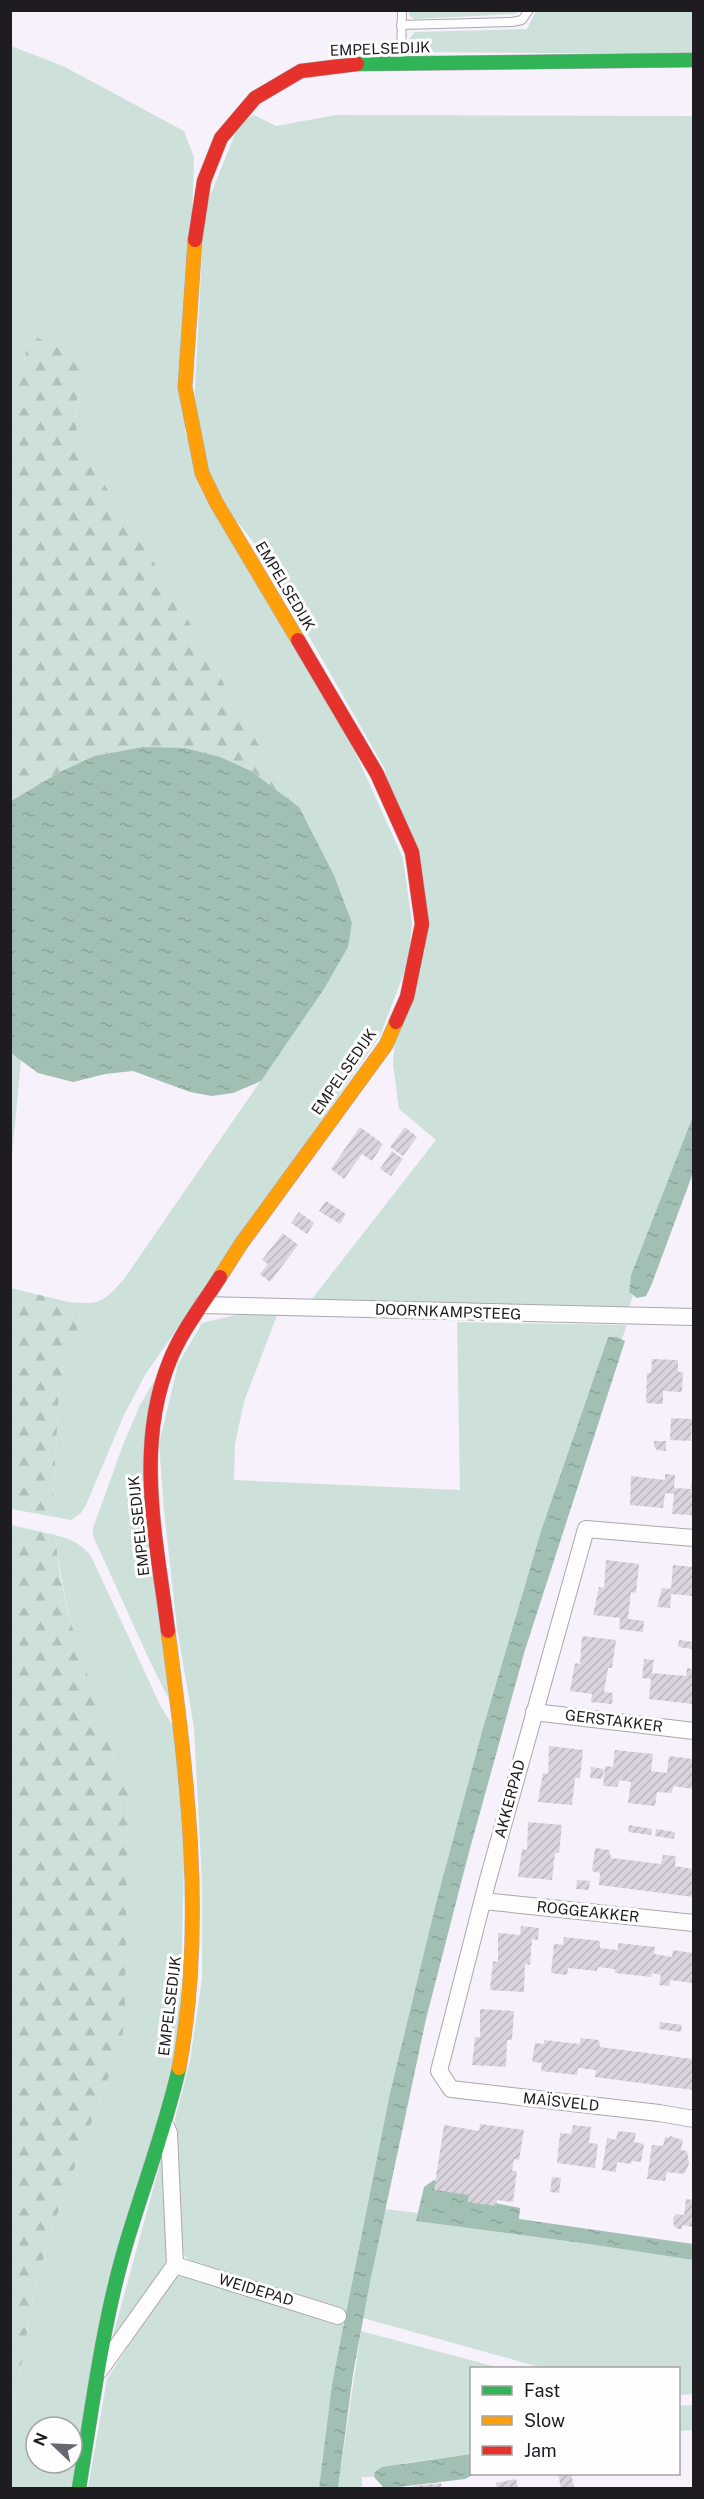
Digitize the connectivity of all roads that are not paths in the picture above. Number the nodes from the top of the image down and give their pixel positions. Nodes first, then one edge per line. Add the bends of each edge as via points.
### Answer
1 (402, 10) edge
2 (529, 10) edge
3 (401, 25) junction
4 (693, 60) edge
5 (401, 63) junction
6 (202, 1305) junction
7 (693, 1317) edge
8 (693, 1538) edge
9 (534, 1712) junction
10 (693, 1731) edge
11 (483, 1901) junction
12 (693, 1923) edge
13 (439, 2071) joint
14 (693, 2119) edge
15 (165, 2122) junction
16 (175, 2265) junction
17 (338, 2316) dead end
18 (98, 2373) junction
19 (79, 2488) edge

1 - 3 lane
2 - 3 lane via 522,20 512,22
3 - 5 lane
4 - 5 street, EMPELSEDIJK
5 - 6 street, EMPELSEDIJK via 349,64 301,71 255,98 221,138 204,181 198,216 185,387 202,473 377,774 412,852 422,924 407,998 386,1045 241,1244
6 - 7 street, DOORNKAMPSTEEG
6 - 15 street, EMPELSEDIJK via 169,1360 149,1444 152,1504 192,1842 193,1954 177,2082
8 - 9 street, AKKERPAD via 586,1528
9 - 10 street, GERSTAKKER
9 - 11 street, AKKERPAD
11 - 12 street, ROGGEAKKER
11 - 13 street, AKKERPAD
13 - 14 street, MAÏSVELD via 451,2089
15 - 16 street via 169,2133
15 - 18 street, EMPELSEDIJK via 124,2252
16 - 17 street, WEIDEPAD
16 - 18 street
18 - 19 street, EMPELSEDIJK

